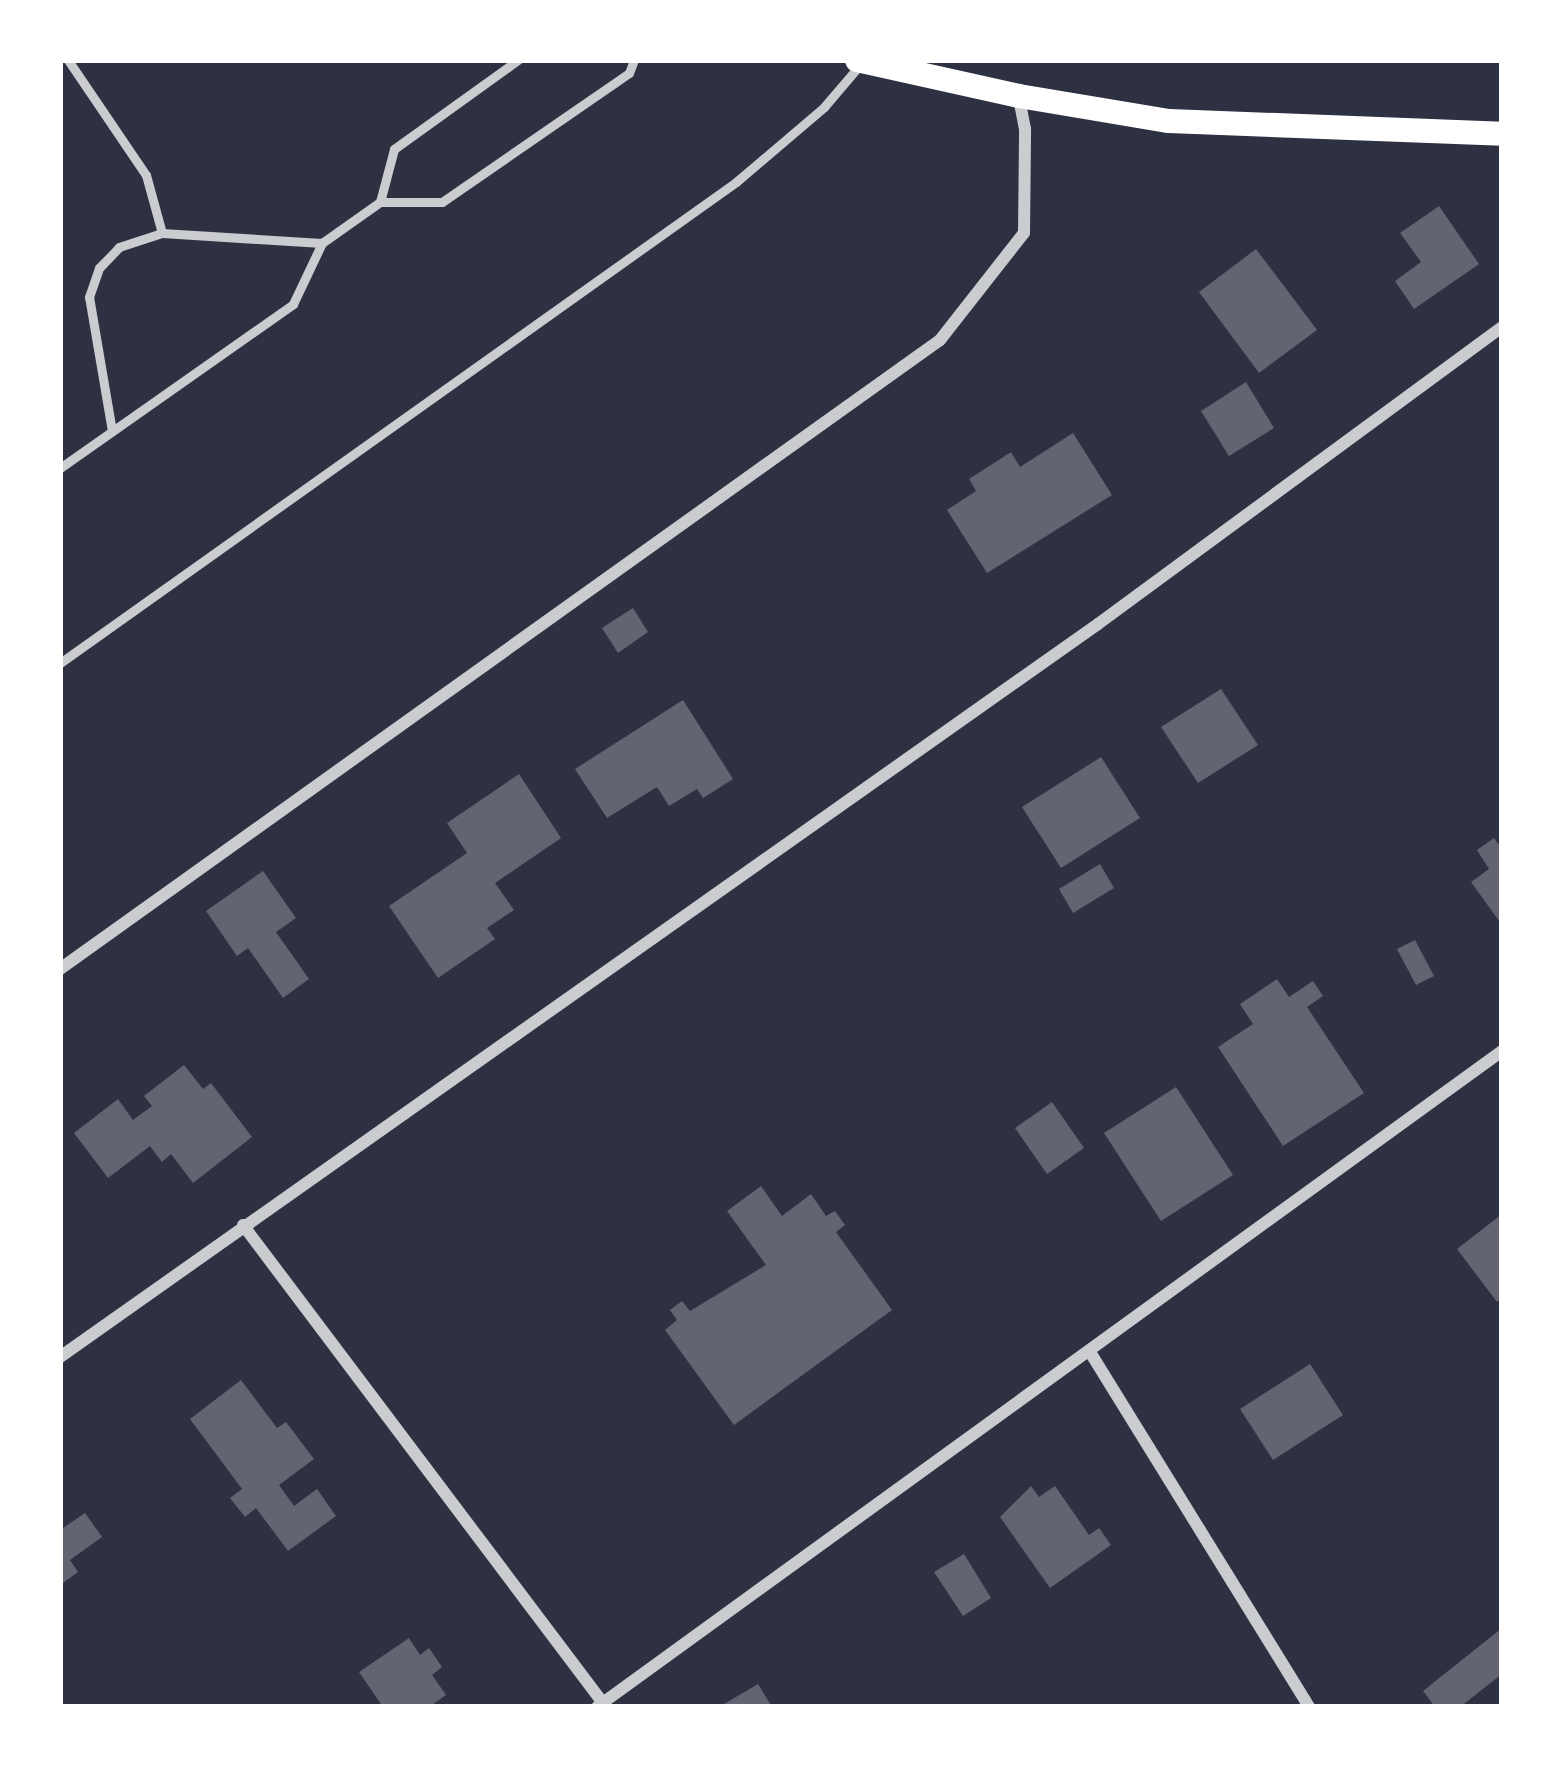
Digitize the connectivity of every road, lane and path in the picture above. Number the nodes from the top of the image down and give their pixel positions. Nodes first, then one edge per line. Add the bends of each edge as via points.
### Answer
1 (68, 60) edge
2 (518, 60) edge
3 (634, 60) edge
4 (859, 61) edge
5 (1019, 96) junction
6 (1502, 134) edge
7 (380, 202) junction
8 (162, 233) junction
9 (322, 243) junction
10 (1502, 327) edge
11 (112, 431) junction
12 (60, 468) edge
13 (60, 663) edge
14 (60, 969) edge
15 (1502, 1051) edge
16 (243, 1225) junction
17 (1090, 1352) junction
18 (60, 1357) edge
19 (602, 1706) edge
20 (1309, 1707) edge

1 - 8 lane via 146,175
2 - 7 lane via 394,148
3 - 7 lane via 629,73 442,202
4 - 5 main road
4 - 13 lane via 824,107 736,182
5 - 6 main road via 1228,126
5 - 14 street via 1024,233 940,340
7 - 9 lane
8 - 9 lane
8 - 11 lane via 119,247 93,282 89,312
9 - 11 lane via 293,304
10 - 16 street via 1079,638
11 - 12 lane
15 - 17 street
16 - 18 street
16 - 19 street
17 - 19 street
17 - 20 street

